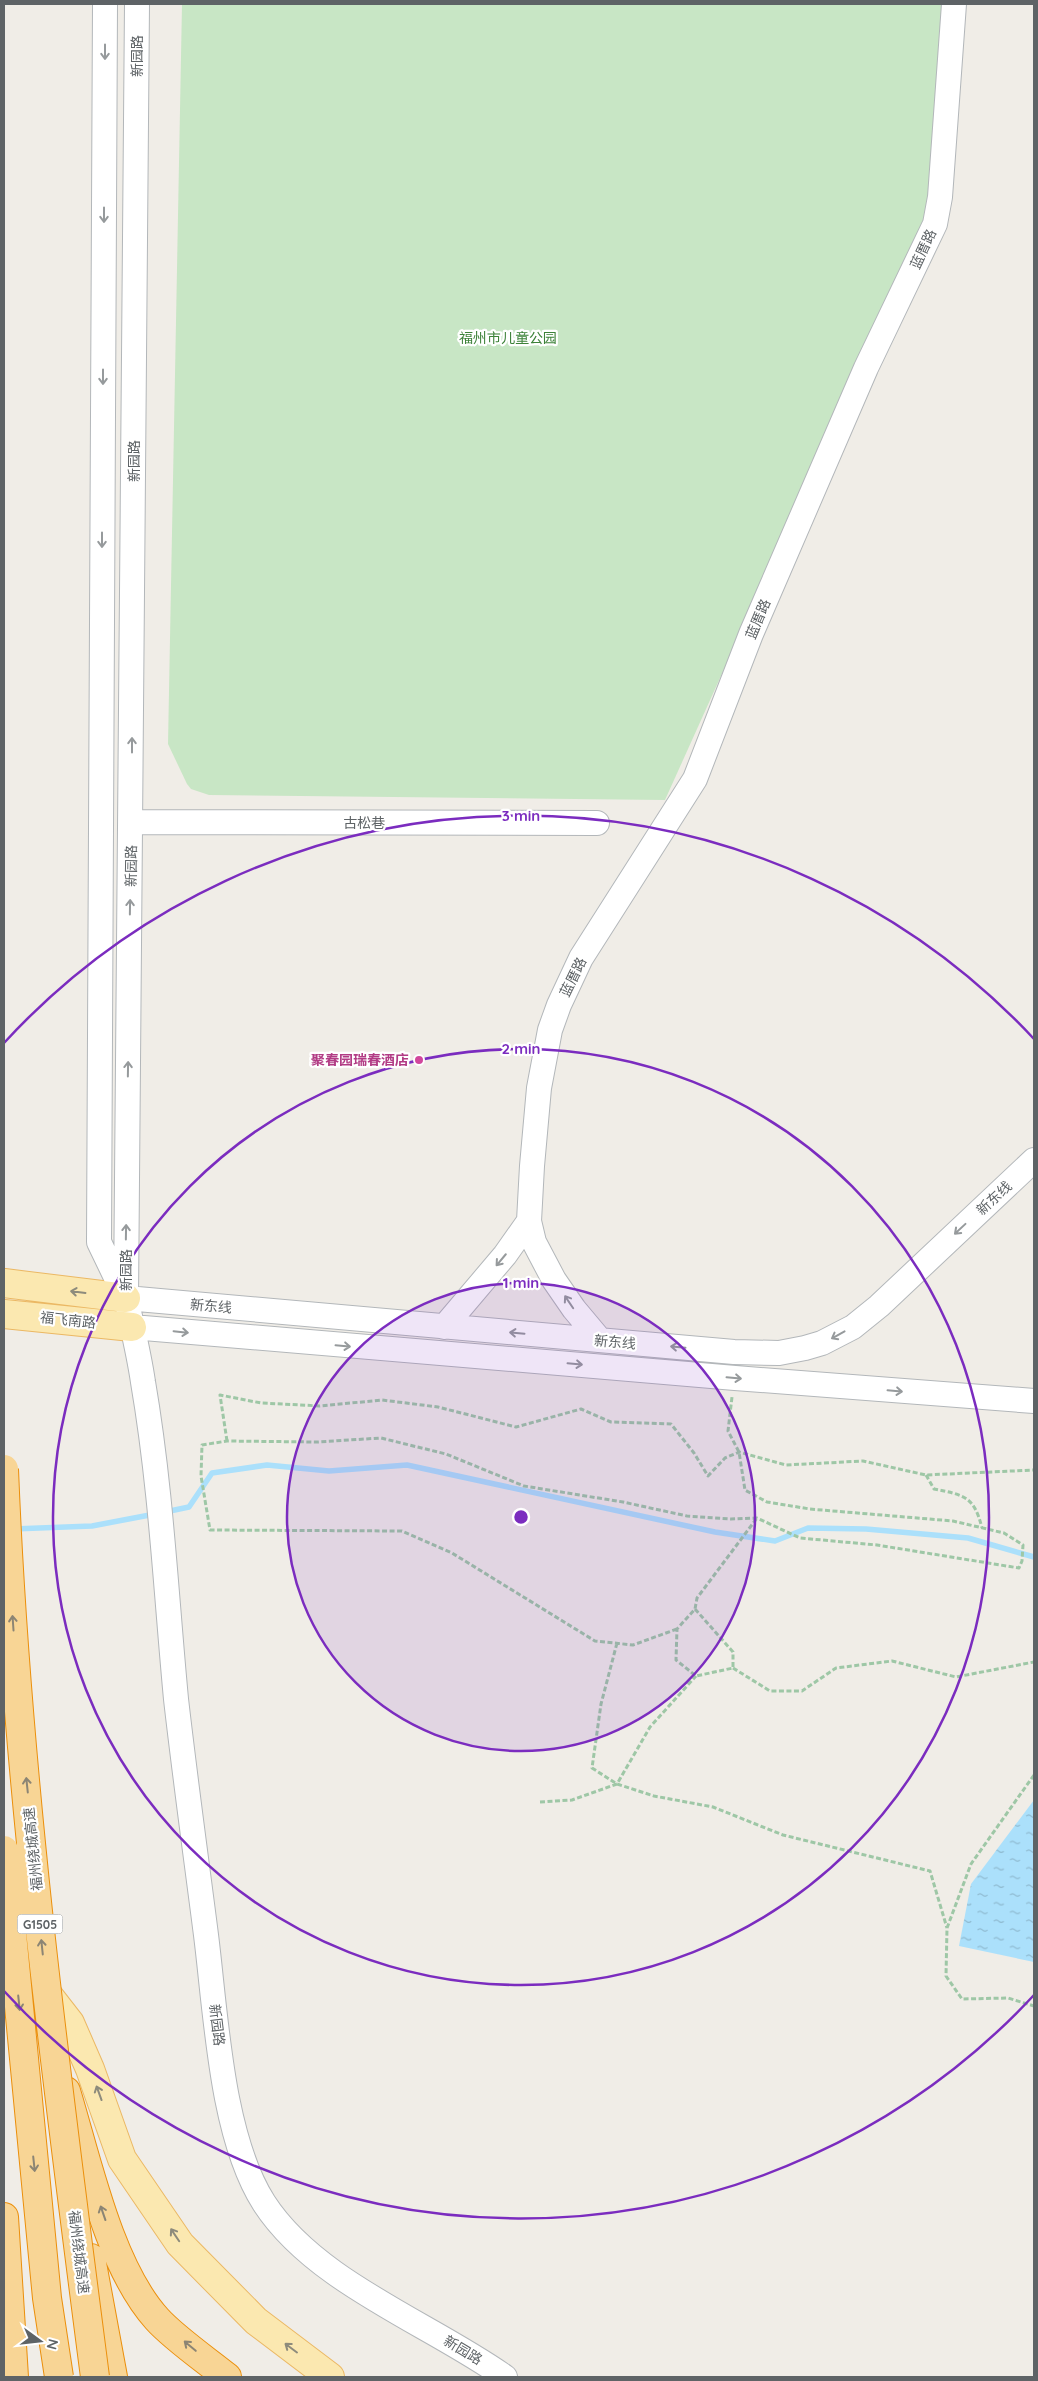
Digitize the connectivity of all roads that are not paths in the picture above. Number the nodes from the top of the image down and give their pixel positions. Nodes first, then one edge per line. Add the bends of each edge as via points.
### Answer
1 (105, 4) edge
2 (137, 4) edge
3 (954, 4) edge
4 (131, 822) junction
5 (597, 823) dead end
6 (1034, 1160) edge
7 (529, 1220) junction
8 (4, 1283) edge
9 (126, 1298) junction
10 (4, 1314) edge
11 (132, 1327) junction
12 (444, 1327) junction
13 (600, 1340) junction
14 (1034, 1401) edge
15 (4, 1469) edge
16 (4, 1850) edge
17 (4, 1949) edge
18 (52, 2042) junction
19 (4, 2217) edge
20 (14, 2377) edge
21 (59, 2377) edge
22 (95, 2377) edge
23 (114, 2377) edge
24 (227, 2377) edge
25 (330, 2377) edge
26 (505, 2377) edge

1 -> 9 main road, 新园路 via 99,1242
4 -> 2 main road, 新园路
3 - 7 main road, 蓝厝路 via 940,197 935,224 866,368 751,634 695,780 596,933 559,1005 550,1030 539,1088
4 - 5 main road, 古松巷
9 -> 4 main road, 新园路
6 -> 13 main road, 新东线 via 879,1306 853,1327 822,1343 793,1351 764,1353
7 -> 12 main road via 505,1255
13 -> 7 main road via 554,1280 534,1242
9 -> 8 main road, 福飞南路
9 - 11 main road, 新园路
9 - 12 main road, 新东线
10 - 11 main road, 福飞南路
11 -> 14 main road, 新东线
11 - 26 main road, 新园路 via 156,1477 177,1700 220,2049 236,2137 247,2170 264,2203 296,2241 337,2274
13 -> 12 main road, 新东线
18 -> 15 highway, 福州绕城高速 / G1505, bridge via 18,1697
16 -> 21 highway, G1505, bridge via 47,2298
25 -> 17 main road via 256,2321 180,2244 122,2159 70,2023 28,1970
18 - 22 highway, 福州绕城高速 / G1505, bridge
18 - 23 highway, bridge
24 -> 18 highway, bridge via 157,2319 124,2271 101,2208
19 - 20 highway

